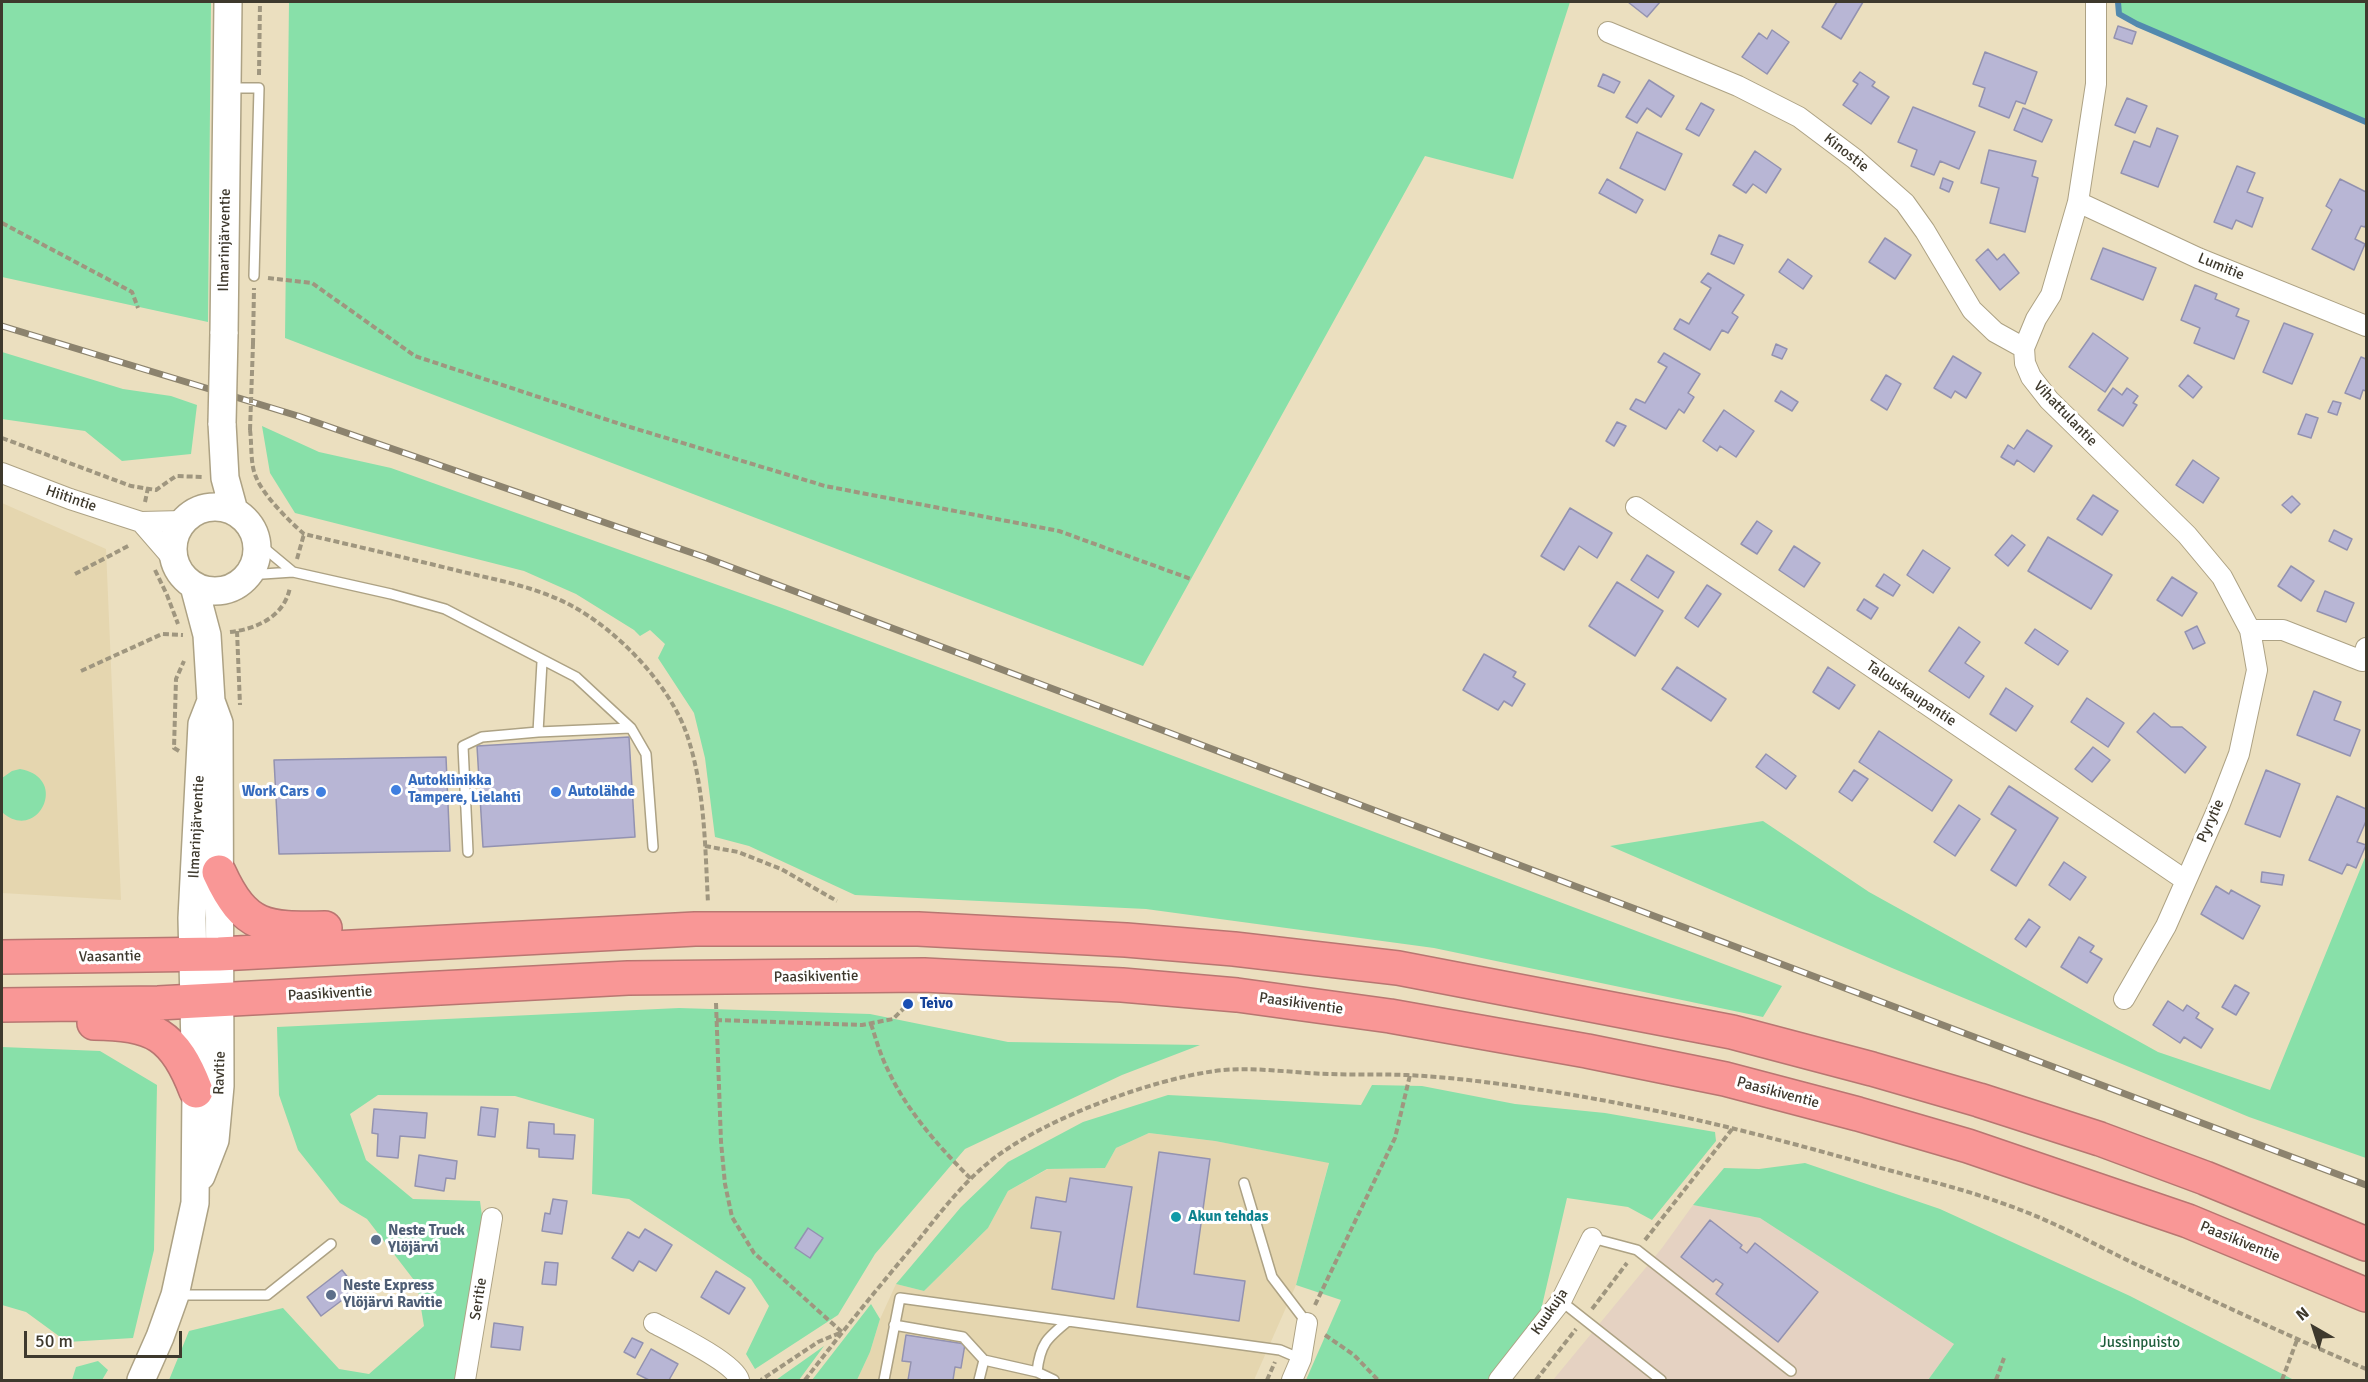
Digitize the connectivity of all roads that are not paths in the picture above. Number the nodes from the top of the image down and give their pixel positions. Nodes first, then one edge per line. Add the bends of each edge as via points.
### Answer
1 (228, 2) edge
2 (2096, 2) edge
3 (1608, 32) dead end
4 (227, 88) junction
5 (2078, 202) junction
6 (254, 276) road end
7 (2367, 326) edge
8 (2024, 348) junction
9 (2, 473) edge
10 (225, 478) junction
11 (1636, 507) dead end
12 (234, 511) junction
13 (192, 515) junction
14 (141, 522) junction
15 (257, 542) junction
16 (164, 564) junction
17 (293, 572) junction
18 (238, 582) junction
19 (194, 586) junction
20 (2250, 630) junction
21 (190, 638) junction
22 (2364, 655) edge
23 (542, 662) junction
24 (211, 701) junction
25 (631, 728) junction
26 (538, 732) junction
27 (653, 847) dead end
28 (468, 852) dead end
29 (219, 872) junction
30 (2185, 880) junction
31 (467, 941) junction
32 (205, 954) junction
33 (2, 957) edge
34 (2124, 999) dead end
35 (207, 1001) junction
36 (2, 1007) edge
37 (196, 1091) junction
38 (1244, 1183) dead end
39 (196, 1189) junction
40 (492, 1218) dead end
41 (1592, 1238) joint
42 (331, 1244) dead end
43 (2367, 1244) edge
44 (175, 1295) junction
45 (2367, 1295) edge
46 (1561, 1301) junction
47 (1068, 1321) junction
48 (654, 1323) dead end
49 (1307, 1323) joint
50 (894, 1325) junction
51 (1301, 1359) junction
52 (984, 1360) junction
53 (1791, 1371) dead end
54 (1037, 1372) junction
55 (141, 1380) edge
56 (465, 1380) edge
57 (739, 1380) edge
58 (884, 1380) edge
59 (979, 1380) edge
60 (1054, 1380) edge
61 (1292, 1380) edge
62 (1499, 1380) edge
63 (1661, 1380) edge

1 - 4 main road, Ilmarinjärventie
2 - 5 street via 2096,84
3 - 8 street, Kinostie via 1738,86 1789,112 1856,159 1905,203 1972,310 1995,332
4 - 6 lane via 259,88
4 - 10 main road, Ilmarinjärventie, bridge via 222,423
5 - 7 street, Lumitie via 2198,258
5 - 8 street via 2051,295
8 - 20 street, Vihattulantie via 2031,377 2049,400 2187,535 2222,577
9 - 14 street, Hiitintie
10 - 12 main road, Ilmarinjärventie
10 - 13 main road
11 - 30 street, Talouskaupantie
12 - 13 main road via 213,507
12 - 15 main road via 245,519
13 - 14 street, Hiitintie
13 - 16 main road via 176,533
14 - 16 street
15 - 17 lane
15 - 18 main road via 254,565
16 - 19 main road
17 - 18 lane
17 - 23 lane via 445,609
18 - 19 main road via 216,592
18 - 21 main road, Ilmarinjärventie
19 - 21 main road, Ilmarinjärventie
20 - 22 street via 2283,630
20 - 30 street, Pyrytie via 2257,670 2239,754
21 - 24 main road, Ilmarinjärventie
23 - 25 lane via 576,677
23 - 26 lane
24 - 29 main road, Ilmarinjärventie via 219,723
24 - 32 main road, Ilmarinjärventie via 202,724 192,918
25 - 26 lane
25 - 27 lane via 646,754
26 - 28 lane via 482,737 463,746
29 - 31 highway via 234,901 247,915 265,924 289,928 441,928
29 - 32 main road, Ilmarinjärventie
30 - 34 street, Pyrytie via 2166,926
31 - 32 highway
31 - 43 highway via 695,930 969,931 1234,949 1398,969 1732,1032 1872,1069 2100,1139
32 - 33 highway, Vaasantie
32 - 35 main road, Ravitie
35 - 36 highway
35 - 37 main road, Ravitie
35 - 39 main road, Ravitie via 220,1086 215,1140
35 - 45 highway, Paasikiventie via 628,978 924,975 1237,995 1390,1016 1587,1051 1725,1079 1880,1120 2188,1221
36 - 37 highway via 43,1024 136,1025 176,1051
37 - 39 main road, Ravitie
38 - 49 lane via 1272,1277
39 - 44 main road, Ravitie
40 - 56 street, Seritie
41 - 46 street, Kuukuja
41 - 53 lane via 1637,1250
42 - 44 lane via 267,1295
44 - 55 main road, Ravitie
46 - 62 street, Kuukuja
46 - 63 lane
47 - 50 lane via 900,1298
47 - 51 lane via 1280,1350
47 - 54 lane via 1048,1337 1039,1353
48 - 57 street via 712,1354
49 - 51 street
50 - 52 lane via 963,1337
50 - 58 lane
51 - 61 street
52 - 54 lane
52 - 59 lane
54 - 60 lane

